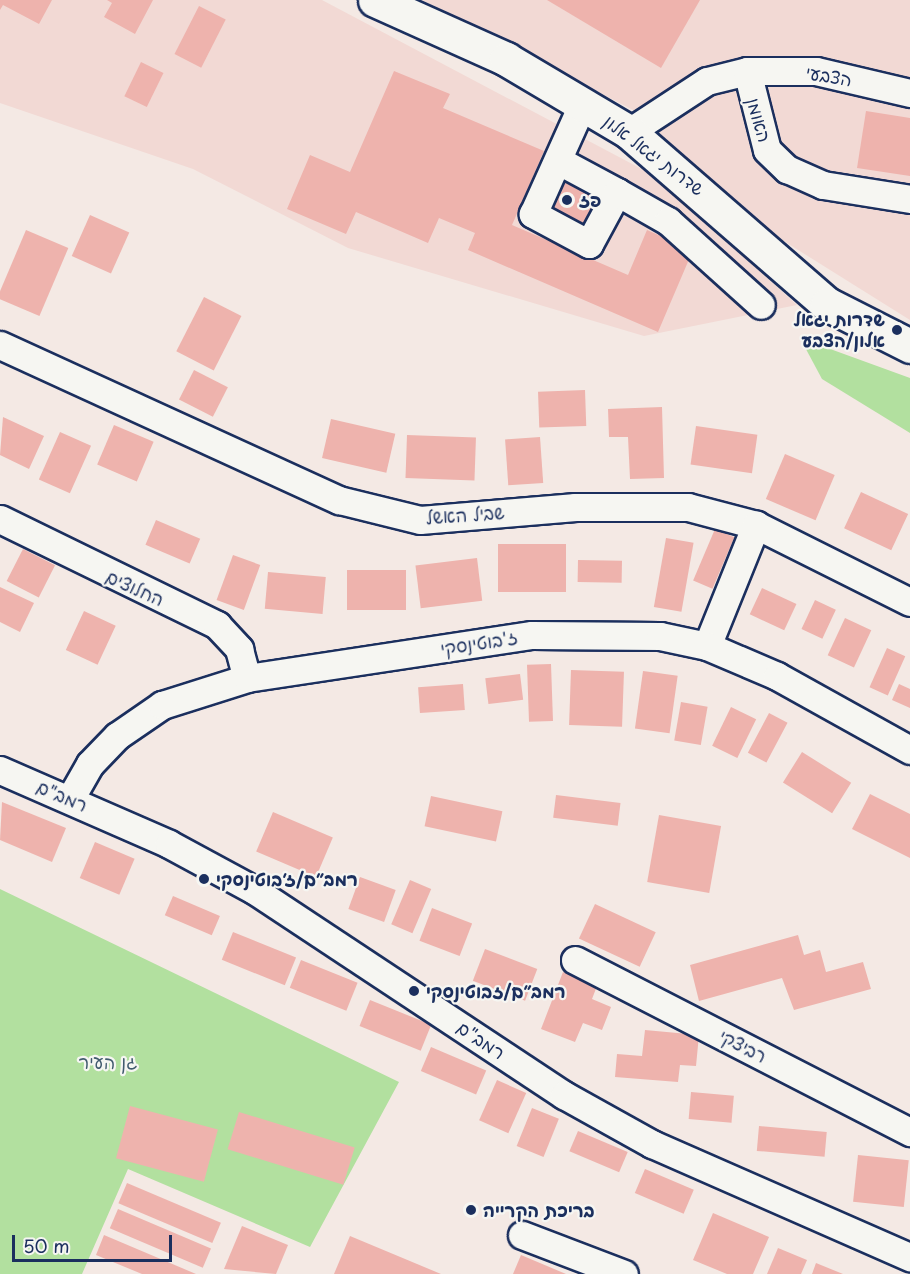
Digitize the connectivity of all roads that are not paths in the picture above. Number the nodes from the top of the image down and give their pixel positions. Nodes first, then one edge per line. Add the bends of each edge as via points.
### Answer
1 (375, 0) edge
2 (747, 71) junction
3 (910, 93) edge
4 (583, 103) junction
5 (629, 132) junction
6 (561, 162) junction
7 (617, 192) junction
8 (910, 199) edge
9 (761, 305) dead end
10 (0, 345) edge
11 (910, 346) edge
12 (0, 519) edge
13 (756, 525) junction
14 (910, 602) edge
15 (707, 646) junction
16 (247, 678) junction
17 (910, 750) edge
18 (0, 770) edge
19 (70, 799) junction
20 (575, 960) dead end
21 (910, 1132) edge
22 (522, 1235) dead end
23 (910, 1257) edge
24 (624, 1274) edge

1 - 4 main road, שדרות יגאל אלון via 506,59
2 - 3 street, הצבעי via 816,72
2 - 5 street via 707,81
2 - 8 street, האומן via 767,150 787,169 823,185
4 - 5 main road, שדרות יגאל אלון
4 - 6 street
5 - 11 main road, שדרות יגאל אלון via 827,304
6 - 7 street
6 - 7 street via 533,214 589,244
7 - 9 street via 668,221
10 - 13 street, שביל האשל via 339,500 420,520 575,507 688,507
12 - 16 street, החלוצים via 217,625 239,649
13 - 14 street, שביל האשל
13 - 15 street
15 - 16 street, ז'בוטינסקי via 660,636 532,634
15 - 17 street, ז'בוטינסקי via 777,676
16 - 19 street, ז'בוטינסקי via 162,705 117,736 90,764
18 - 19 street, רמב"ם
19 - 23 street, רמב"ם via 254,890 564,1095 652,1144
20 - 21 street, רביצקי
22 - 24 street

